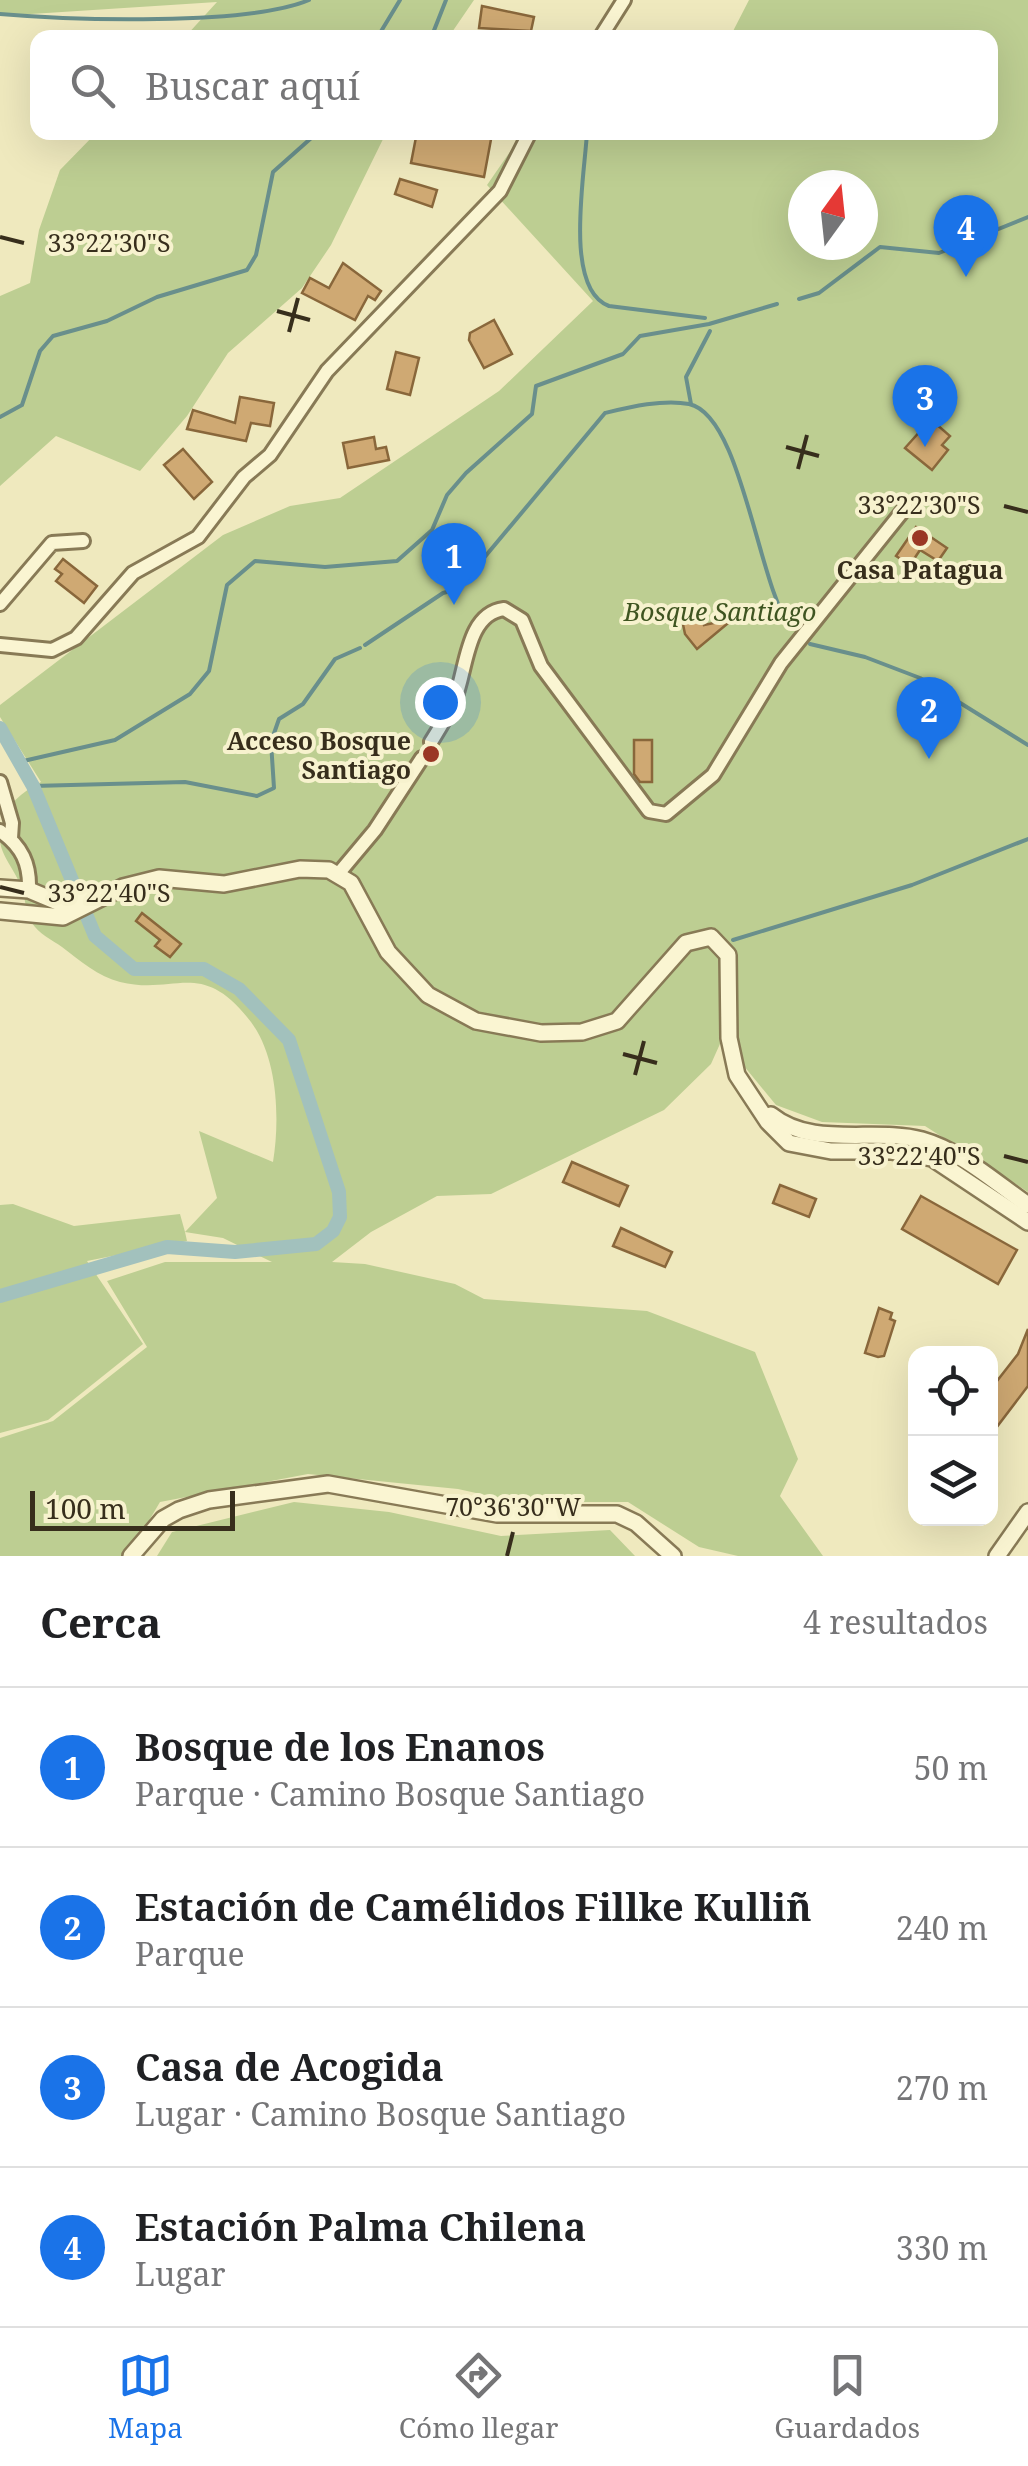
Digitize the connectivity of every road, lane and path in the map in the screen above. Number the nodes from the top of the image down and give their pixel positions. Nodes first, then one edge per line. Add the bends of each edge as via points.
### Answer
1 (624, 0) edge
2 (605, 30) edge
3 (526, 140) edge
4 (906, 508) dead end
5 (83, 541) dead end
6 (0, 604) edge
7 (0, 645) edge
8 (432, 742) dead end
9 (422, 758) dead end
10 (0, 782) edge
11 (5, 834) edge
12 (339, 872) junction
13 (0, 888) edge
14 (29, 890) junction
15 (61, 910) junction
16 (0, 911) edge
17 (753, 1100) junction
18 (1028, 1206) edge
19 (1028, 1222) edge
20 (1028, 1512) edge
21 (131, 1556) edge
22 (673, 1556) edge
23 (997, 1556) edge

1 - 2 street
3 - 7 street via 500,191 327,371 279,444 198,537 133,573 76,638 52,650
4 - 8 street via 781,662 721,765 666,814 648,812 541,666 522,620 504,609 477,629 455,699
5 - 6 street via 52,543
9 - 12 street
10 - 11 street via 12,823
11 - 14 street via 30,871
12 - 15 street via 300,870 224,884 158,878
12 - 17 street via 416,986 459,1014 494,1026 541,1034 601,1029 629,1012 686,943 717,940 728,955 732,1059
13 - 14 street
14 - 15 street
15 - 16 street
17 - 18 street via 799,1130 924,1140
17 - 19 street via 789,1143 932,1158
20 - 23 street
21 - 22 street via 162,1519 179,1510 328,1484 497,1514 617,1514

